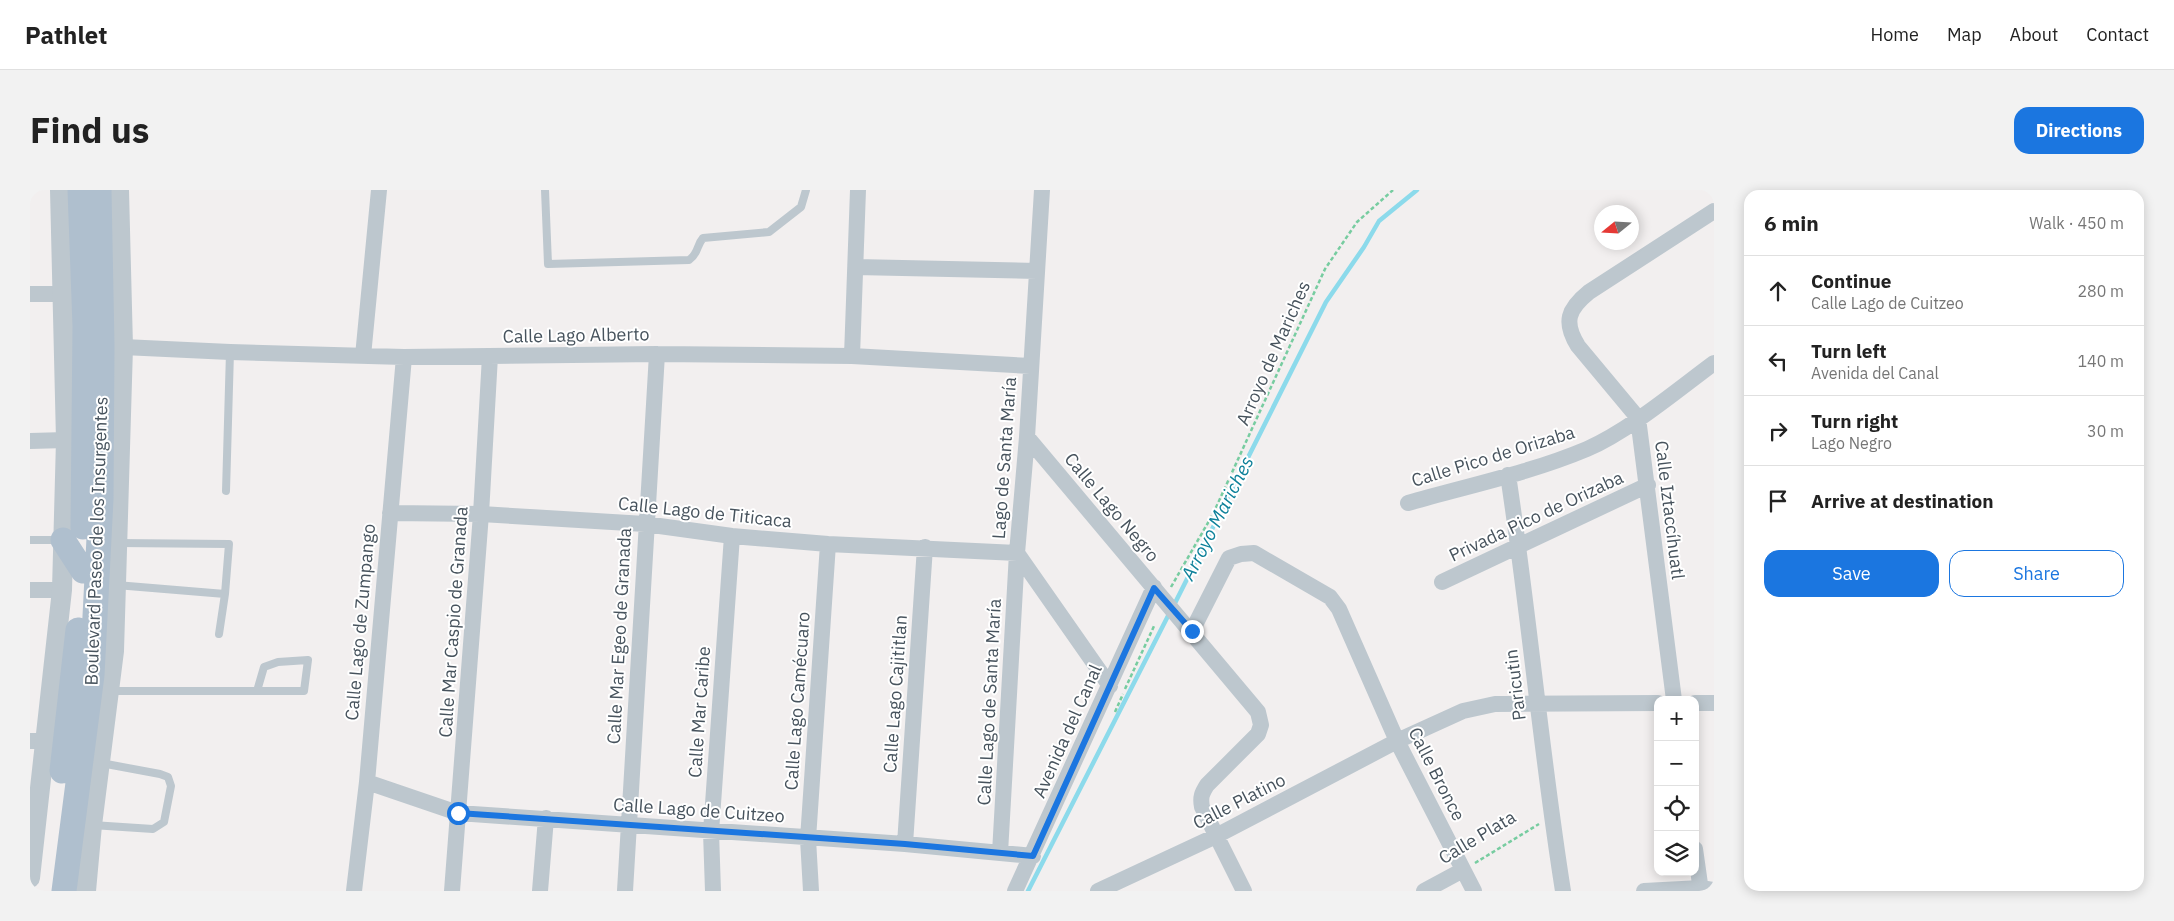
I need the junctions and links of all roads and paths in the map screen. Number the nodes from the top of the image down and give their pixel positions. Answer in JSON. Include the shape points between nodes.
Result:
{"nodes":[{"id":1,"x":60,"y":190,"type":"edge"},
{"id":2,"x":119,"y":190,"type":"edge"},
{"id":3,"x":380,"y":190,"type":"edge"},
{"id":4,"x":545,"y":190,"type":"edge"},
{"id":5,"x":806,"y":190,"type":"edge"},
{"id":6,"x":858,"y":190,"type":"edge"},
{"id":7,"x":1042,"y":190,"type":"edge"},
{"id":8,"x":1393,"y":190,"type":"edge"},
{"id":9,"x":87,"y":195,"type":"edge"},
{"id":10,"x":1714,"y":211,"type":"edge"},
{"id":11,"x":61,"y":222,"type":"junction"},
{"id":12,"x":856,"y":267,"type":"junction"},
{"id":13,"x":1037,"y":271,"type":"junction"},
{"id":14,"x":30,"y":294,"type":"edge"},
{"id":15,"x":63,"y":294,"type":"junction"},
{"id":16,"x":123,"y":347,"type":"junction"},
{"id":17,"x":230,"y":352,"type":"junction"},
{"id":18,"x":657,"y":354,"type":"junction"},
{"id":19,"x":363,"y":356,"type":"junction"},
{"id":20,"x":490,"y":356,"type":"junction"},
{"id":21,"x":852,"y":356,"type":"junction"},
{"id":22,"x":404,"y":357,"type":"junction"},
{"id":23,"x":1714,"y":363,"type":"edge"},
{"id":24,"x":1030,"y":366,"type":"junction"},
{"id":25,"x":1638,"y":418,"type":"junction"},
{"id":26,"x":1027,"y":438,"type":"junction"},
{"id":27,"x":66,"y":440,"type":"junction"},
{"id":28,"x":30,"y":442,"type":"edge"},
{"id":29,"x":1508,"y":475,"type":"junction"},
{"id":30,"x":1648,"y":485,"type":"junction"},
{"id":31,"x":226,"y":491,"type":"dead end"},
{"id":32,"x":1408,"y":503,"type":"dead end"},
{"id":33,"x":390,"y":513,"type":"junction"},
{"id":34,"x":481,"y":514,"type":"junction"},
{"id":35,"x":645,"y":524,"type":"junction"},
{"id":36,"x":732,"y":536,"type":"junction"},
{"id":37,"x":107,"y":538,"type":"junction"},
{"id":38,"x":30,"y":540,"type":"edge"},
{"id":39,"x":63,"y":540,"type":"junction"},
{"id":40,"x":828,"y":544,"type":"junction"},
{"id":41,"x":1519,"y":546,"type":"junction"},
{"id":42,"x":925,"y":547,"type":"junction"},
{"id":43,"x":1017,"y":553,"type":"junction"},
{"id":44,"x":83,"y":571,"type":"junction"},
{"id":45,"x":115,"y":579,"type":"junction"},
{"id":46,"x":1442,"y":582,"type":"dead end"},
{"id":47,"x":30,"y":590,"type":"edge"},
{"id":48,"x":62,"y":590,"type":"junction"},
{"id":49,"x":226,"y":594,"type":"junction"},
{"id":50,"x":1162,"y":596,"type":"junction"},
{"id":51,"x":1186,"y":625,"type":"junction"},
{"id":52,"x":219,"y":634,"type":"dead end"},
{"id":53,"x":1110,"y":686,"type":"junction"},
{"id":54,"x":108,"y":691,"type":"junction"},
{"id":55,"x":257,"y":691,"type":"junction"},
{"id":56,"x":1674,"y":696,"type":"edge"},
{"id":57,"x":1654,"y":703,"type":"edge"},
{"id":58,"x":1699,"y":703,"type":"edge"},
{"id":59,"x":1714,"y":703,"type":"edge"},
{"id":60,"x":1538,"y":704,"type":"junction"},
{"id":61,"x":1113,"y":715,"type":"dead end"},
{"id":62,"x":38,"y":741,"type":"edge"},
{"id":63,"x":1397,"y":742,"type":"junction"},
{"id":64,"x":100,"y":763,"type":"junction"},
{"id":65,"x":367,"y":782,"type":"junction"},
{"id":66,"x":458,"y":813,"type":"junction"},
{"id":67,"x":1551,"y":817,"type":"junction"},
{"id":68,"x":546,"y":818,"type":"junction"},
{"id":69,"x":92,"y":825,"type":"junction"},
{"id":70,"x":629,"y":825,"type":"junction"},
{"id":71,"x":711,"y":832,"type":"junction"},
{"id":72,"x":1216,"y":836,"type":"junction"},
{"id":73,"x":808,"y":839,"type":"junction"},
{"id":74,"x":905,"y":844,"type":"junction"},
{"id":75,"x":1000,"y":853,"type":"junction"},
{"id":76,"x":1033,"y":856,"type":"junction"},
{"id":77,"x":1699,"y":865,"type":"edge"},
{"id":78,"x":1463,"y":870,"type":"junction"},
{"id":79,"x":30,"y":878,"type":"edge"},
{"id":80,"x":1705,"y":890,"type":"edge"},
{"id":81,"x":49,"y":891,"type":"edge"},
{"id":82,"x":64,"y":891,"type":"edge"},
{"id":83,"x":86,"y":891,"type":"edge"},
{"id":84,"x":354,"y":891,"type":"edge"},
{"id":85,"x":452,"y":891,"type":"edge"},
{"id":86,"x":540,"y":891,"type":"edge"},
{"id":87,"x":625,"y":891,"type":"edge"},
{"id":88,"x":713,"y":891,"type":"edge"},
{"id":89,"x":811,"y":891,"type":"edge"},
{"id":90,"x":1015,"y":891,"type":"edge"},
{"id":91,"x":1098,"y":891,"type":"edge"},
{"id":92,"x":1244,"y":891,"type":"edge"},
{"id":93,"x":1424,"y":891,"type":"edge"},
{"id":94,"x":1474,"y":891,"type":"edge"},
{"id":95,"x":1563,"y":891,"type":"edge"},
{"id":96,"x":1644,"y":891,"type":"edge"}],
"edges":[{"from":1,"to":11,"type":"street","name":"Boulevard Paseo de los Insurgentes"},
{"from":2,"to":16,"type":"street","name":"Boulevard Paseo de los Insurgentes"},
{"from":3,"to":19,"type":"street"},
{"from":4,"to":5,"type":"lane","via":[[548,264],[689,260],[696,255],[703,238],[769,232],[802,207]]},
{"from":6,"to":12,"type":"street"},
{"from":7,"to":13,"type":"street","name":"Lago de Santa María"},
{"from":8,"to":50,"type":"path","name":"Arroyo de Mariches","via":[[1357,222],[1325,269],[1213,514]]},
{"from":9,"to":11,"type":"main road"},
{"from":9,"to":37,"type":"main road","name":"Boulevard Paseo de los Insurgentes","via":[[102,355]]},
{"from":9,"to":44,"type":"main road","name":"Boulevard Paseo de los Insurgentes"},
{"from":10,"to":25,"type":"street","via":[[1575,304],[1569,324],[1571,334]]},
{"from":11,"to":15,"type":"street","name":"Boulevard Paseo de los Insurgentes"},
{"from":12,"to":13,"type":"street"},
{"from":12,"to":21,"type":"street"},
{"from":13,"to":24,"type":"street","name":"Lago de Santa María"},
{"from":14,"to":15,"type":"street"},
{"from":15,"to":27,"type":"street","name":"Boulevard Paseo de los Insurgentes"},
{"from":16,"to":17,"type":"street","name":"Calle Lago Alberto"},
{"from":16,"to":37,"type":"street","name":"Boulevard Paseo de los Insurgentes"},
{"from":17,"to":19,"type":"street","name":"Calle Lago Alberto"},
{"from":17,"to":31,"type":"lane"},
{"from":18,"to":20,"type":"street","name":"Calle Lago Alberto"},
{"from":18,"to":21,"type":"street","name":"Calle Lago Alberto"},
{"from":18,"to":35,"type":"street","name":"Calle Mar Egeo de Granada"},
{"from":19,"to":22,"type":"street","name":"Calle Lago Alberto"},
{"from":20,"to":22,"type":"street","name":"Calle Lago Alberto"},
{"from":20,"to":34,"type":"street","name":"Calle Mar Caspio de Granada"},
{"from":21,"to":24,"type":"street","name":"Calle Lago Alberto"},
{"from":22,"to":33,"type":"street","name":"Calle Lago de Zumpango"},
{"from":23,"to":25,"type":"street","name":"Calle Pico de Orizaba"},
{"from":24,"to":26,"type":"street","name":"Lago de Santa María"},
{"from":25,"to":29,"type":"street","name":"Calle Pico de Orizaba","via":[[1588,448]]},
{"from":25,"to":30,"type":"street","name":"Calle Iztaccíhuatl"},
{"from":26,"to":43,"type":"street","name":"Lago de Santa María"},
{"from":26,"to":50,"type":"street","name":"Calle Lago Negro"},
{"from":27,"to":28,"type":"street"},
{"from":27,"to":39,"type":"street","name":"Boulevard Paseo de los Insurgentes"},
{"from":29,"to":32,"type":"street","name":"Calle Pico de Orizaba"},
{"from":29,"to":41,"type":"street","name":"Paricutin"},
{"from":30,"to":41,"type":"street","name":"Privada Pico de Orizaba"},
{"from":30,"to":56,"type":"street","name":"Calle Iztaccíhuatl"},
{"from":33,"to":34,"type":"street","name":"Calle Lago de Titicaca"},
{"from":33,"to":65,"type":"street","name":"Calle Lago de Zumpango"},
{"from":34,"to":35,"type":"street","name":"Calle Lago de Titicaca"},
{"from":34,"to":66,"type":"street","name":"Calle Mar Caspio de Granada"},
{"from":35,"to":36,"type":"street","name":"Calle Lago de Titicaca"},
{"from":35,"to":70,"type":"street","name":"Calle Mar Egeo de Granada"},
{"from":36,"to":40,"type":"street","name":"Calle Lago de Titicaca"},
{"from":36,"to":71,"type":"street","name":"Calle Mar Caribe"},
{"from":37,"to":45,"type":"main road"},
{"from":37,"to":49,"type":"lane","via":[[230,544]]},
{"from":37,"to":82,"type":"main road","name":"Boulevard Paseo de los Insurgentes"},
{"from":38,"to":39,"type":"lane"},
{"from":39,"to":44,"type":"main road"},
{"from":39,"to":48,"type":"street","name":"Boulevard Paseo de los Insurgentes"},
{"from":40,"to":42,"type":"street","name":"Calle Lago de Titicaca"},
{"from":40,"to":73,"type":"street","name":"Calle Lago Camécuaro"},
{"from":41,"to":46,"type":"street","name":"Privada Pico de Orizaba"},
{"from":41,"to":60,"type":"street","name":"Paricutin"},
{"from":42,"to":43,"type":"street","name":"Calle Lago de Titicaca"},
{"from":42,"to":74,"type":"street","name":"Calle Lago Cajititlan"},
{"from":43,"to":53,"type":"street"},
{"from":43,"to":75,"type":"street","name":"Calle Lago de Santa María"},
{"from":44,"to":81,"type":"main road","name":"Boulevard Paseo de los Insurgentes"},
{"from":45,"to":49,"type":"lane"},
{"from":45,"to":54,"type":"street","name":"Boulevard Paseo de los Insurgentes","via":[[114,651]]},
{"from":47,"to":48,"type":"street"},
{"from":48,"to":62,"type":"street","name":"Boulevard Paseo de los Insurgentes"},
{"from":49,"to":52,"type":"lane"},
{"from":50,"to":51,"type":"street","name":"Calle Lago Negro"},
{"from":50,"to":53,"type":"street","name":"Avenida del Canal"},
{"from":50,"to":61,"type":"path","name":"Arroyo de Mariches","via":[[1154,627]]},
{"from":51,"to":63,"type":"street","name":"Calle Bronce","via":[[1229,558],[1254,553],[1330,597],[1340,609]]},
{"from":51,"to":72,"type":"street","name":"Calle Lago Negro","via":[[1254,705],[1261,718],[1258,734],[1202,793],[1202,807]]},
{"from":53,"to":76,"type":"street","name":"Avenida del Canal"},
{"from":54,"to":55,"type":"lane"},
{"from":54,"to":64,"type":"street","name":"Boulevard Paseo de los Insurgentes"},
{"from":55,"to":55,"type":"lane","via":[[264,667],[278,662],[308,660],[304,691]]},
{"from":57,"to":60,"type":"street","name":"Calle Platino"},
{"from":58,"to":59,"type":"street"},
{"from":60,"to":63,"type":"street","name":"Calle Platino","via":[[1479,706]]},
{"from":60,"to":67,"type":"street","name":"Paricutin"},
{"from":62,"to":79,"type":"street","name":"Boulevard Paseo de los Insurgentes"},
{"from":63,"to":72,"type":"street","name":"Calle Platino"},
{"from":63,"to":78,"type":"street","name":"Calle Bronce"},
{"from":64,"to":69,"type":"street","name":"Boulevard Paseo de los Insurgentes"},
{"from":64,"to":69,"type":"lane","via":[[160,774],[168,777],[171,786],[164,822],[160,826],[153,829]]},
{"from":65,"to":66,"type":"street","name":"Calle Lago de Cuitzeo"},
{"from":65,"to":84,"type":"street","name":"Calle Lago de Zumpango"},
{"from":66,"to":68,"type":"street","name":"Calle Lago de Cuitzeo"},
{"from":66,"to":85,"type":"street","name":"Calle Mar Caspio de Granada"},
{"from":67,"to":78,"type":"path","name":"Calle Plata"},
{"from":67,"to":95,"type":"street","name":"Paricutin"},
{"from":68,"to":70,"type":"street","name":"Calle Lago de Cuitzeo"},
{"from":68,"to":86,"type":"street"},
{"from":69,"to":83,"type":"street","name":"Boulevard Paseo de los Insurgentes"},
{"from":70,"to":71,"type":"street","name":"Calle Lago de Cuitzeo"},
{"from":70,"to":87,"type":"street","name":"Calle Mar Egeo de Granada"},
{"from":71,"to":73,"type":"street","name":"Calle Lago de Cuitzeo"},
{"from":71,"to":88,"type":"street","name":"Calle Mar Caribe"},
{"from":72,"to":91,"type":"street","name":"Calle Platino"},
{"from":72,"to":92,"type":"street","name":"Calle Lago Negro"},
{"from":73,"to":74,"type":"street","name":"Calle Lago de Cuitzeo"},
{"from":73,"to":89,"type":"street","name":"Calle Lago Camécuaro"},
{"from":74,"to":75,"type":"street","name":"Calle Lago de Cuitzeo"},
{"from":75,"to":76,"type":"street","name":"Calle Lago de Cuitzeo"},
{"from":76,"to":90,"type":"street","name":"Avenida del Canal"},
{"from":77,"to":80,"type":"street"},
{"from":78,"to":93,"type":"street","name":"Calle Plata"},
{"from":78,"to":94,"type":"street","name":"Calle Bronce"},
{"from":80,"to":96,"type":"street"}]}
